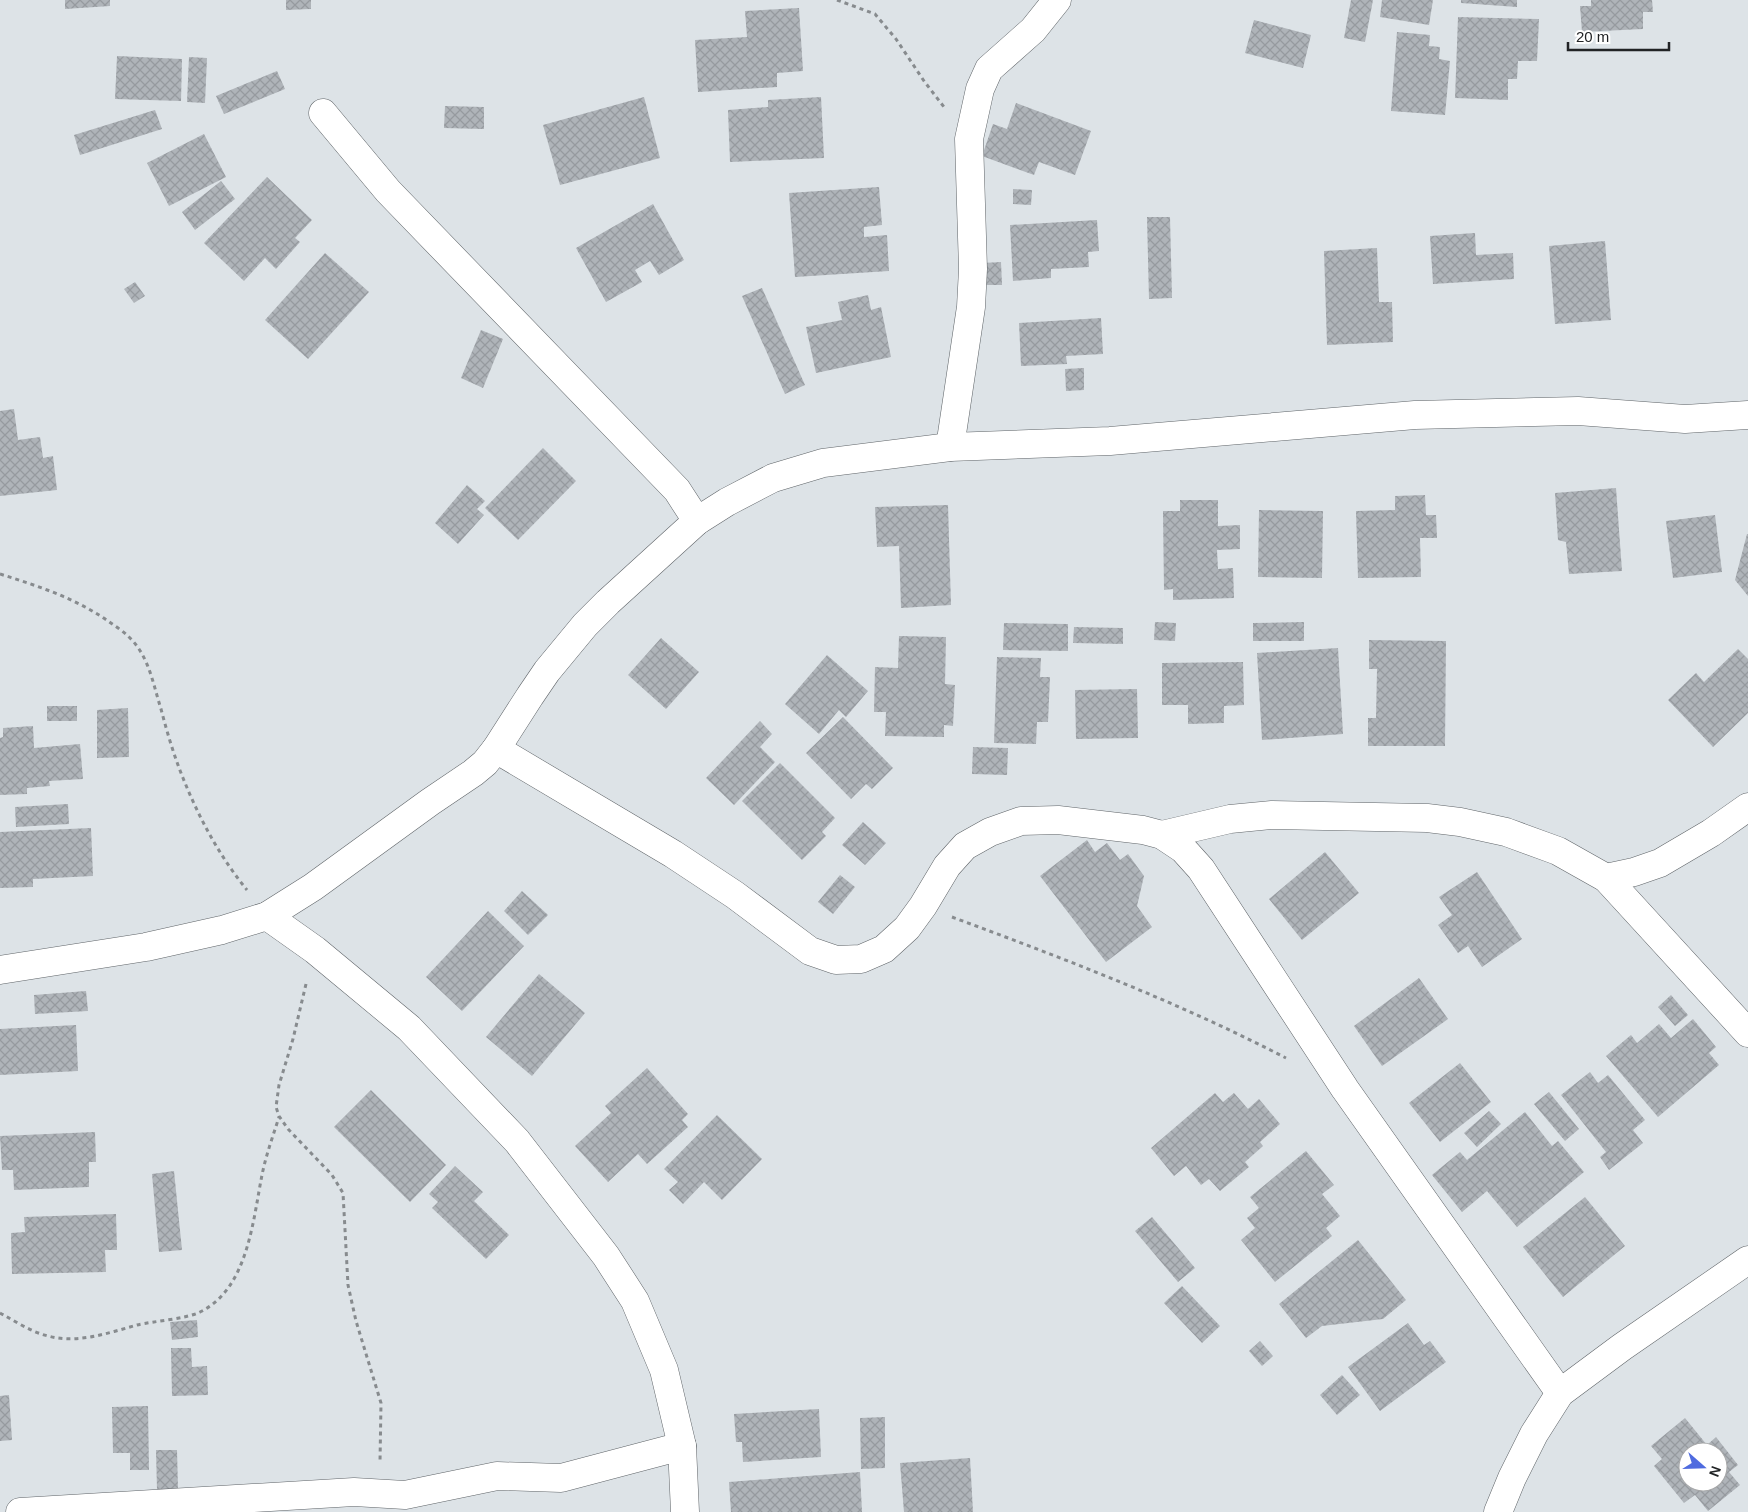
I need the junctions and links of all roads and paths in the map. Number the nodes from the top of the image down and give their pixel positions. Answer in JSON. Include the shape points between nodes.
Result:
{"nodes":[{"id":1,"x":837,"y":0,"type":"edge"},
{"id":2,"x":1057,"y":0,"type":"edge"},
{"id":3,"x":323,"y":113,"type":"dead end"},
{"id":4,"x":968,"y":139,"type":"junction"},
{"id":5,"x":1748,"y":415,"type":"edge"},
{"id":6,"x":950,"y":447,"type":"junction"},
{"id":7,"x":698,"y":521,"type":"junction"},
{"id":8,"x":0,"y":574,"type":"edge"},
{"id":9,"x":496,"y":749,"type":"junction"},
{"id":10,"x":1748,"y":807,"type":"edge"},
{"id":11,"x":1162,"y":835,"type":"junction"},
{"id":12,"x":1606,"y":878,"type":"junction"},
{"id":13,"x":923,"y":906,"type":"junction"},
{"id":14,"x":267,"y":916,"type":"junction"},
{"id":15,"x":315,"y":950,"type":"junction"},
{"id":16,"x":0,"y":970,"type":"edge"},
{"id":17,"x":1748,"y":1033,"type":"edge"},
{"id":18,"x":1294,"y":1062,"type":"dead end"},
{"id":19,"x":279,"y":1116,"type":"junction"},
{"id":20,"x":1748,"y":1260,"type":"edge"},
{"id":21,"x":0,"y":1313,"type":"edge"},
{"id":22,"x":1560,"y":1393,"type":"junction"},
{"id":23,"x":682,"y":1446,"type":"junction"},
{"id":24,"x":378,"y":1493,"type":"junction"},
{"id":25,"x":20,"y":1512,"type":"edge"},
{"id":26,"x":686,"y":1512,"type":"edge"},
{"id":27,"x":1498,"y":1512,"type":"edge"}],
"edges":[{"from":1,"to":4,"type":"path","via":[[875,14]]},
{"from":2,"to":4,"type":"street","via":[[1033,30],[989,69],[980,89]]},
{"from":3,"to":7,"type":"street","via":[[388,190],[677,490]]},
{"from":4,"to":6,"type":"street","via":[[973,269],[971,307]]},
{"from":5,"to":6,"type":"street","via":[[1685,419],[1578,411],[1415,415],[1110,442]]},
{"from":6,"to":7,"type":"street","via":[[823,463],[773,478]]},
{"from":7,"to":9,"type":"street","via":[[585,625],[547,672]]},
{"from":8,"to":14,"type":"path","via":[[46,588],[94,611],[140,649],[148,665],[183,778],[207,830],[235,875]]},
{"from":9,"to":13,"type":"street","via":[[673,854],[810,951],[836,960],[861,959],[884,950],[907,928]]},
{"from":9,"to":14,"type":"street","via":[[473,773]]},
{"from":10,"to":12,"type":"street","via":[[1660,863]]},
{"from":11,"to":12,"type":"street","via":[[1230,819],[1272,815],[1427,818],[1506,832],[1558,851]]},
{"from":11,"to":13,"type":"street","via":[[1058,820],[1021,821],[964,846],[947,866]]},
{"from":11,"to":22,"type":"street","via":[[1183,849],[1201,869],[1345,1089]]},
{"from":12,"to":17,"type":"street"},
{"from":13,"to":18,"type":"path","via":[[1037,948],[1193,1012]]},
{"from":14,"to":15,"type":"street"},
{"from":14,"to":16,"type":"street","via":[[146,947]]},
{"from":15,"to":19,"type":"path","via":[[278,1085],[276,1107]]},
{"from":15,"to":23,"type":"street","via":[[409,1028],[517,1141],[606,1256],[635,1301],[664,1370]]},
{"from":19,"to":21,"type":"path","via":[[268,1150],[245,1254],[230,1286],[210,1305],[200,1312],[70,1340],[46,1336]]},
{"from":19,"to":24,"type":"path","via":[[332,1175],[343,1192],[348,1285],[382,1410]]},
{"from":20,"to":22,"type":"street"},
{"from":22,"to":27,"type":"street","via":[[1534,1434]]},
{"from":23,"to":24,"type":"street","via":[[561,1478],[497,1476],[405,1495]]},
{"from":23,"to":26,"type":"street"},
{"from":24,"to":25,"type":"street"}]}
